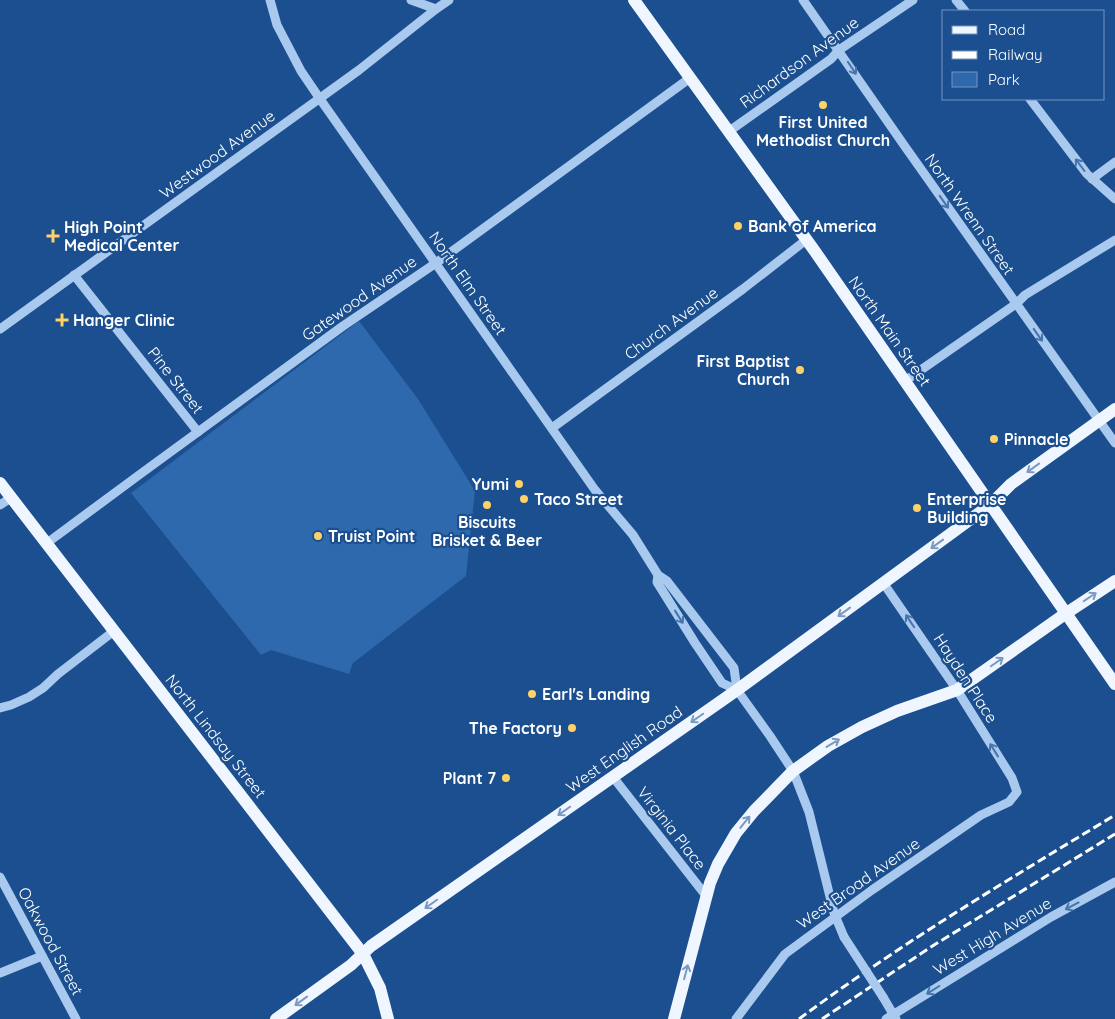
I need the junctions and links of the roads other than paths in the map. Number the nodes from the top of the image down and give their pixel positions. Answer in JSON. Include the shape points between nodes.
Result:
{"nodes":[{"id":1,"x":270,"y":0,"type":"edge"},
{"id":2,"x":411,"y":0,"type":"edge"},
{"id":3,"x":450,"y":0,"type":"edge"},
{"id":4,"x":634,"y":0,"type":"edge"},
{"id":5,"x":803,"y":0,"type":"edge"},
{"id":6,"x":913,"y":0,"type":"edge"},
{"id":7,"x":956,"y":0,"type":"edge"},
{"id":8,"x":436,"y":9,"type":"junction"},
{"id":9,"x":964,"y":10,"type":"edge"},
{"id":10,"x":839,"y":50,"type":"junction"},
{"id":11,"x":690,"y":78,"type":"junction"},
{"id":12,"x":320,"y":98,"type":"junction"},
{"id":13,"x":1031,"y":100,"type":"edge"},
{"id":14,"x":728,"y":132,"type":"junction"},
{"id":15,"x":1115,"y":162,"type":"edge"},
{"id":16,"x":1092,"y":179,"type":"junction"},
{"id":17,"x":1115,"y":199,"type":"edge"},
{"id":18,"x":806,"y":240,"type":"junction"},
{"id":19,"x":1115,"y":240,"type":"edge"},
{"id":20,"x":436,"y":263,"type":"junction"},
{"id":21,"x":74,"y":275,"type":"junction"},
{"id":22,"x":1016,"y":304,"type":"junction"},
{"id":23,"x":0,"y":329,"type":"edge"},
{"id":24,"x":905,"y":382,"type":"junction"},
{"id":25,"x":1115,"y":409,"type":"edge"},
{"id":26,"x":1099,"y":421,"type":"junction"},
{"id":27,"x":552,"y":428,"type":"junction"},
{"id":28,"x":198,"y":432,"type":"junction"},
{"id":29,"x":1115,"y":443,"type":"edge"},
{"id":30,"x":0,"y":483,"type":"edge"},
{"id":31,"x":12,"y":497,"type":"junction"},
{"id":32,"x":990,"y":505,"type":"junction"},
{"id":33,"x":0,"y":506,"type":"edge"},
{"id":34,"x":47,"y":543,"type":"junction"},
{"id":35,"x":658,"y":575,"type":"junction"},
{"id":36,"x":1115,"y":581,"type":"edge"},
{"id":37,"x":884,"y":584,"type":"junction"},
{"id":38,"x":1065,"y":614,"type":"junction"},
{"id":39,"x":114,"y":631,"type":"junction"},
{"id":40,"x":1115,"y":684,"type":"edge"},
{"id":41,"x":737,"y":690,"type":"junction"},
{"id":42,"x":957,"y":690,"type":"junction"},
{"id":43,"x":0,"y":708,"type":"edge"},
{"id":44,"x":793,"y":771,"type":"junction"},
{"id":45,"x":613,"y":777,"type":"junction"},
{"id":46,"x":1017,"y":792,"type":"joint"},
{"id":47,"x":0,"y":877,"type":"edge"},
{"id":48,"x":1115,"y":882,"type":"edge"},
{"id":49,"x":707,"y":897,"type":"junction"},
{"id":50,"x":836,"y":917,"type":"junction"},
{"id":51,"x":363,"y":954,"type":"junction"},
{"id":52,"x":42,"y":956,"type":"junction"},
{"id":53,"x":0,"y":973,"type":"edge"},
{"id":54,"x":892,"y":1017,"type":"edge"},
{"id":55,"x":76,"y":1019,"type":"edge"},
{"id":56,"x":276,"y":1019,"type":"edge"},
{"id":57,"x":388,"y":1019,"type":"edge"},
{"id":58,"x":674,"y":1019,"type":"edge"},
{"id":59,"x":736,"y":1019,"type":"edge"}],
"edges":[{"from":1,"to":12,"type":"street","name":"North Elm Street","via":[[277,25],[301,71]]},
{"from":2,"to":8,"type":"street"},
{"from":3,"to":8,"type":"street","name":"Westwood Avenue"},
{"from":4,"to":11,"type":"main road","name":"North Main Street"},
{"from":5,"to":10,"type":"street","name":"North Wrenn Street"},
{"from":6,"to":10,"type":"street","name":"Richardson Avenue"},
{"from":7,"to":9,"type":"street"},
{"from":8,"to":12,"type":"street","name":"Westwood Avenue"},
{"from":10,"to":14,"type":"street","name":"Richardson Avenue"},
{"from":10,"to":22,"type":"street","name":"North Wrenn Street","one_way":true},
{"from":11,"to":14,"type":"main road","name":"North Main Street"},
{"from":11,"to":20,"type":"street","name":"Gatewood Avenue"},
{"from":12,"to":20,"type":"street","name":"North Elm Street"},
{"from":12,"to":21,"type":"street","name":"Westwood Avenue"},
{"from":16,"to":13,"type":"street","one_way":true},
{"from":14,"to":18,"type":"main road","name":"North Main Street"},
{"from":15,"to":16,"type":"street"},
{"from":16,"to":17,"type":"street"},
{"from":18,"to":24,"type":"main road","name":"North Main Street"},
{"from":18,"to":27,"type":"street","name":"Church Avenue"},
{"from":19,"to":22,"type":"street","via":[[1025,295]]},
{"from":20,"to":27,"type":"street","name":"North Elm Street"},
{"from":20,"to":28,"type":"street","name":"Gatewood Avenue"},
{"from":21,"to":23,"type":"street","name":"Westwood Avenue"},
{"from":21,"to":28,"type":"street","name":"Pine Street"},
{"from":22,"to":24,"type":"street"},
{"from":22,"to":26,"type":"street","name":"North Wrenn Street","one_way":true},
{"from":24,"to":32,"type":"main road","name":"North Main Street"},
{"from":25,"to":26,"type":"main road","name":"West English Road"},
{"from":26,"to":29,"type":"street","name":"North Wrenn Street"},
{"from":26,"to":32,"type":"main road","name":"West English Road","one_way":true,"via":[[1012,484]]},
{"from":27,"to":35,"type":"street","name":"North Elm Street","via":[[595,490],[632,534]]},
{"from":28,"to":34,"type":"street","name":"Gatewood Avenue"},
{"from":30,"to":31,"type":"main road","name":"North Lindsay Street"},
{"from":31,"to":33,"type":"street"},
{"from":31,"to":34,"type":"main road","name":"North Lindsay Street"},
{"from":32,"to":37,"type":"main road","name":"West English Road","one_way":true},
{"from":32,"to":38,"type":"main road","name":"North Main Street"},
{"from":34,"to":39,"type":"main road","name":"North Lindsay Street"},
{"from":35,"to":41,"type":"street","name":"North Elm Street","via":[[667,581],[734,668]]},
{"from":35,"to":41,"type":"street","name":"North Elm Street","one_way":true,"via":[[657,582],[695,644],[722,683]]},
{"from":38,"to":36,"type":"main road","one_way":true},
{"from":37,"to":41,"type":"main road","name":"West English Road","one_way":true},
{"from":42,"to":37,"type":"street","name":"Hayden Place","one_way":true},
{"from":38,"to":40,"type":"main road","name":"North Main Street"},
{"from":42,"to":38,"type":"main road","one_way":true},
{"from":39,"to":43,"type":"street","via":[[43,688]]},
{"from":39,"to":51,"type":"main road","name":"North Lindsay Street"},
{"from":41,"to":44,"type":"street","name":"North Elm Street"},
{"from":41,"to":45,"type":"main road","name":"West English Road","one_way":true},
{"from":44,"to":42,"type":"main road","one_way":true,"via":[[862,727]]},
{"from":46,"to":42,"type":"street","name":"Hayden Place","one_way":true,"via":[[1012,778]]},
{"from":49,"to":44,"type":"main road","one_way":true,"via":[[718,864],[736,834]]},
{"from":44,"to":50,"type":"street","name":"North Elm Street","via":[[809,812]]},
{"from":45,"to":49,"type":"street","name":"Virginia Place"},
{"from":45,"to":51,"type":"main road","name":"West English Road","one_way":true},
{"from":46,"to":50,"type":"street","name":"West Broad Avenue","via":[[1008,802],[981,816]]},
{"from":47,"to":52,"type":"street","name":"Oakwood Street"},
{"from":48,"to":54,"type":"street","name":"West High Avenue","one_way":true},
{"from":58,"to":49,"type":"main road","one_way":true},
{"from":50,"to":54,"type":"street","name":"North Elm Street","bridge":true,"via":[[844,937],[884,997]]},
{"from":50,"to":59,"type":"street","name":"West Broad Avenue","via":[[785,954]]},
{"from":51,"to":56,"type":"main road","name":"West English Road","one_way":true},
{"from":51,"to":57,"type":"main road","name":"North Lindsay Street","via":[[380,988]]},
{"from":52,"to":53,"type":"street"},
{"from":52,"to":55,"type":"street","name":"Oakwood Street"}]}
